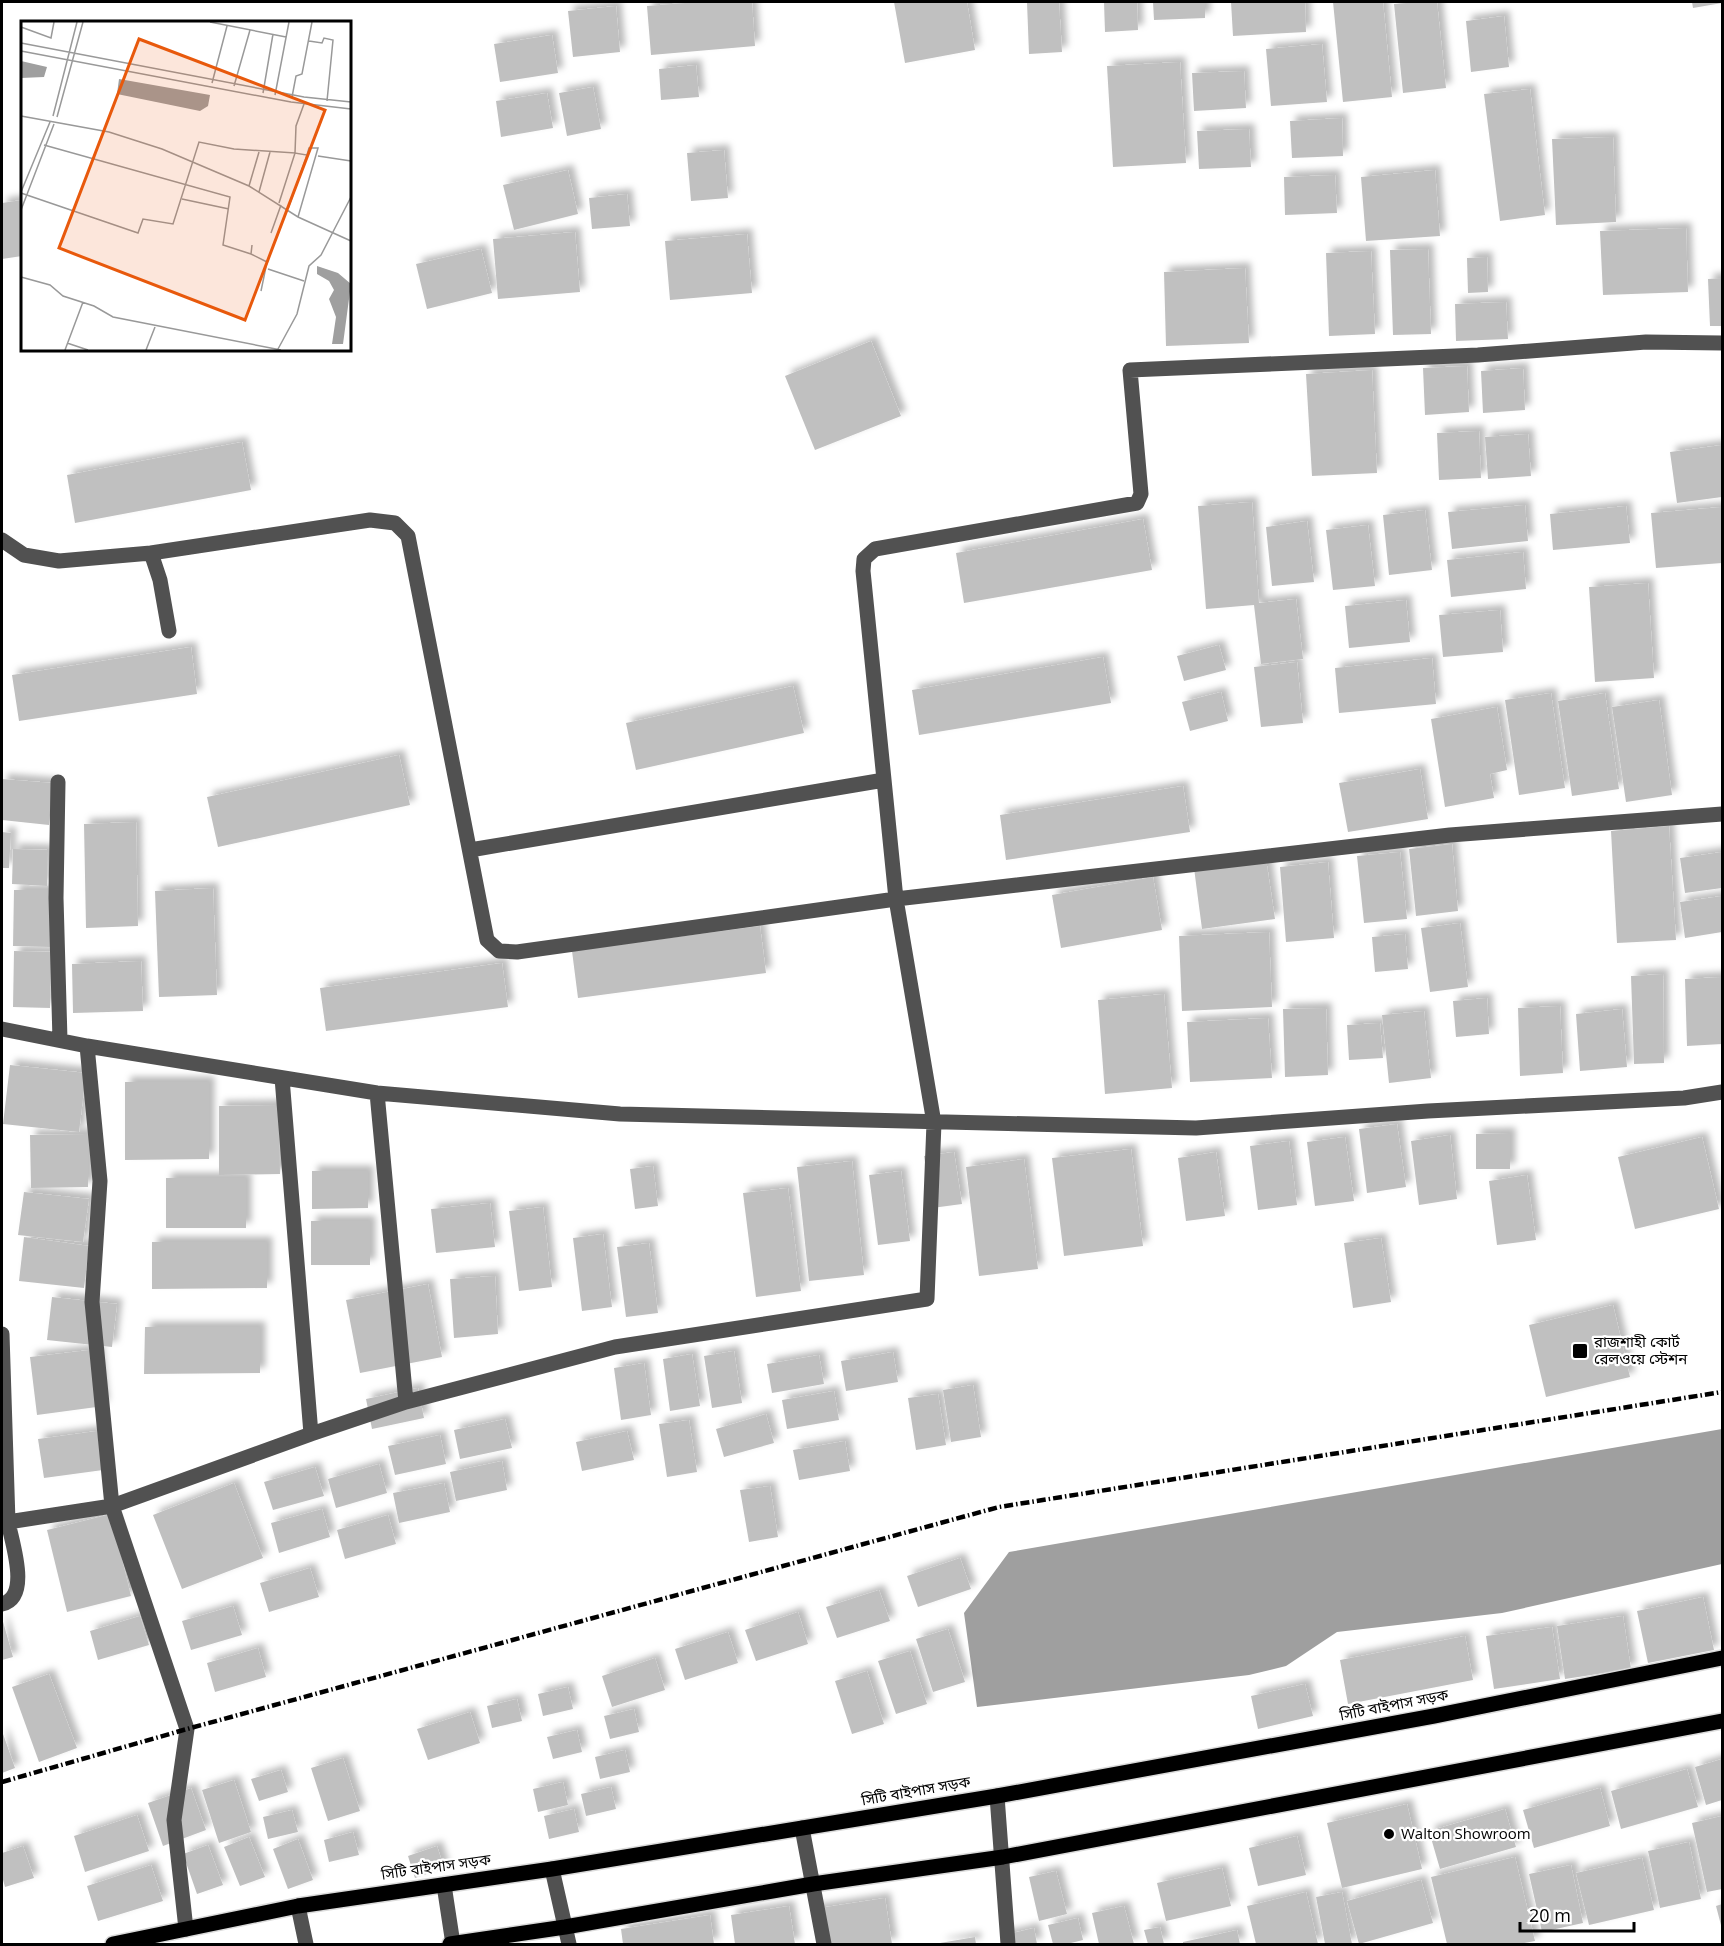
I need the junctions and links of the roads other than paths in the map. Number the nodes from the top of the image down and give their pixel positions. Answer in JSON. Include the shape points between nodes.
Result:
{"nodes":[{"id":1,"x":1722,"y":343,"type":"edge"},
{"id":2,"x":2,"y":540,"type":"edge"},
{"id":3,"x":151,"y":553,"type":"junction"},
{"id":4,"x":170,"y":631,"type":"dead end"},
{"id":5,"x":884,"y":780,"type":"junction"},
{"id":6,"x":58,"y":783,"type":"dead end"},
{"id":7,"x":1722,"y":814,"type":"edge"},
{"id":8,"x":470,"y":849,"type":"junction"},
{"id":9,"x":896,"y":899,"type":"junction"},
{"id":10,"x":2,"y":1029,"type":"edge"},
{"id":11,"x":60,"y":1040,"type":"junction"},
{"id":12,"x":87,"y":1046,"type":"junction"},
{"id":13,"x":282,"y":1078,"type":"junction"},
{"id":14,"x":1722,"y":1092,"type":"edge"},
{"id":15,"x":377,"y":1093,"type":"junction"},
{"id":16,"x":934,"y":1123,"type":"junction"},
{"id":17,"x":2,"y":1334,"type":"edge"},
{"id":18,"x":406,"y":1402,"type":"junction"},
{"id":19,"x":311,"y":1434,"type":"junction"},
{"id":20,"x":112,"y":1506,"type":"junction"},
{"id":21,"x":8,"y":1522,"type":"junction"},
{"id":22,"x":2,"y":1604,"type":"edge"},
{"id":23,"x":1722,"y":1658,"type":"edge"},
{"id":24,"x":1722,"y":1721,"type":"edge"},
{"id":25,"x":997,"y":1796,"type":"junction"},
{"id":26,"x":802,"y":1828,"type":"junction"},
{"id":27,"x":1003,"y":1857,"type":"junction"},
{"id":28,"x":552,"y":1869,"type":"junction"},
{"id":29,"x":813,"y":1884,"type":"junction"},
{"id":30,"x":444,"y":1885,"type":"junction"},
{"id":31,"x":298,"y":1906,"type":"junction"},
{"id":32,"x":565,"y":1928,"type":"junction"},
{"id":33,"x":186,"y":1929,"type":"junction"},
{"id":34,"x":113,"y":1944,"type":"edge"},
{"id":35,"x":306,"y":1944,"type":"edge"},
{"id":36,"x":452,"y":1944,"type":"edge"},
{"id":37,"x":569,"y":1944,"type":"edge"},
{"id":38,"x":824,"y":1944,"type":"edge"},
{"id":39,"x":1008,"y":1944,"type":"edge"}],
"edges":[{"from":1,"to":5,"type":"street","via":[[1646,342],[1478,355],[1130,370],[1141,494],[1137,503],[875,549],[864,559]]},
{"from":2,"to":3,"type":"street","via":[[24,555],[59,561]]},
{"from":3,"to":4,"type":"street"},
{"from":3,"to":8,"type":"street","via":[[370,520],[395,523],[408,536]]},
{"from":5,"to":8,"type":"street"},
{"from":5,"to":9,"type":"street"},
{"from":6,"to":11,"type":"street"},
{"from":7,"to":9,"type":"street","via":[[1450,835]]},
{"from":8,"to":9,"type":"street","via":[[487,940],[499,951],[517,952]]},
{"from":9,"to":16,"type":"street"},
{"from":10,"to":11,"type":"street"},
{"from":11,"to":12,"type":"street"},
{"from":12,"to":13,"type":"street"},
{"from":12,"to":20,"type":"street","via":[[100,1181],[92,1302]]},
{"from":13,"to":15,"type":"street"},
{"from":13,"to":19,"type":"street"},
{"from":14,"to":16,"type":"street","via":[[1684,1098],[1196,1128]]},
{"from":15,"to":16,"type":"street","via":[[620,1114]]},
{"from":15,"to":18,"type":"street"},
{"from":16,"to":18,"type":"street","via":[[927,1299],[615,1347]]},
{"from":17,"to":21,"type":"street"},
{"from":18,"to":19,"type":"street"},
{"from":19,"to":20,"type":"street"},
{"from":20,"to":21,"type":"street"},
{"from":20,"to":33,"type":"street","via":[[187,1729],[174,1820]]},
{"from":21,"to":22,"type":"street","via":[[19,1577],[15,1593],[8,1603]]},
{"from":23,"to":25,"type":"main road","name":"সিটি বাইপাস সড়ক","via":[[1434,1716]]},
{"from":24,"to":27,"type":"main road"},
{"from":25,"to":26,"type":"main road","name":"সিটি বাইপাস সড়ক"},
{"from":25,"to":27,"type":"street"},
{"from":26,"to":28,"type":"main road","name":"সিটি বাইপাস সড়ক"},
{"from":26,"to":29,"type":"street"},
{"from":27,"to":29,"type":"main road"},
{"from":27,"to":39,"type":"street"},
{"from":28,"to":30,"type":"main road","name":"সিটি বাইপাস সড়ক"},
{"from":28,"to":32,"type":"street"},
{"from":29,"to":32,"type":"main road"},
{"from":29,"to":38,"type":"street"},
{"from":30,"to":31,"type":"main road","name":"সিটি বাইপাস সড়ক"},
{"from":30,"to":36,"type":"street"},
{"from":31,"to":33,"type":"main road","name":"সিটি বাইপাস সড়ক"},
{"from":31,"to":35,"type":"street"},
{"from":32,"to":36,"type":"main road"},
{"from":32,"to":37,"type":"street"},
{"from":33,"to":34,"type":"main road","name":"সিটি বাইপাস সড়ক"}]}
